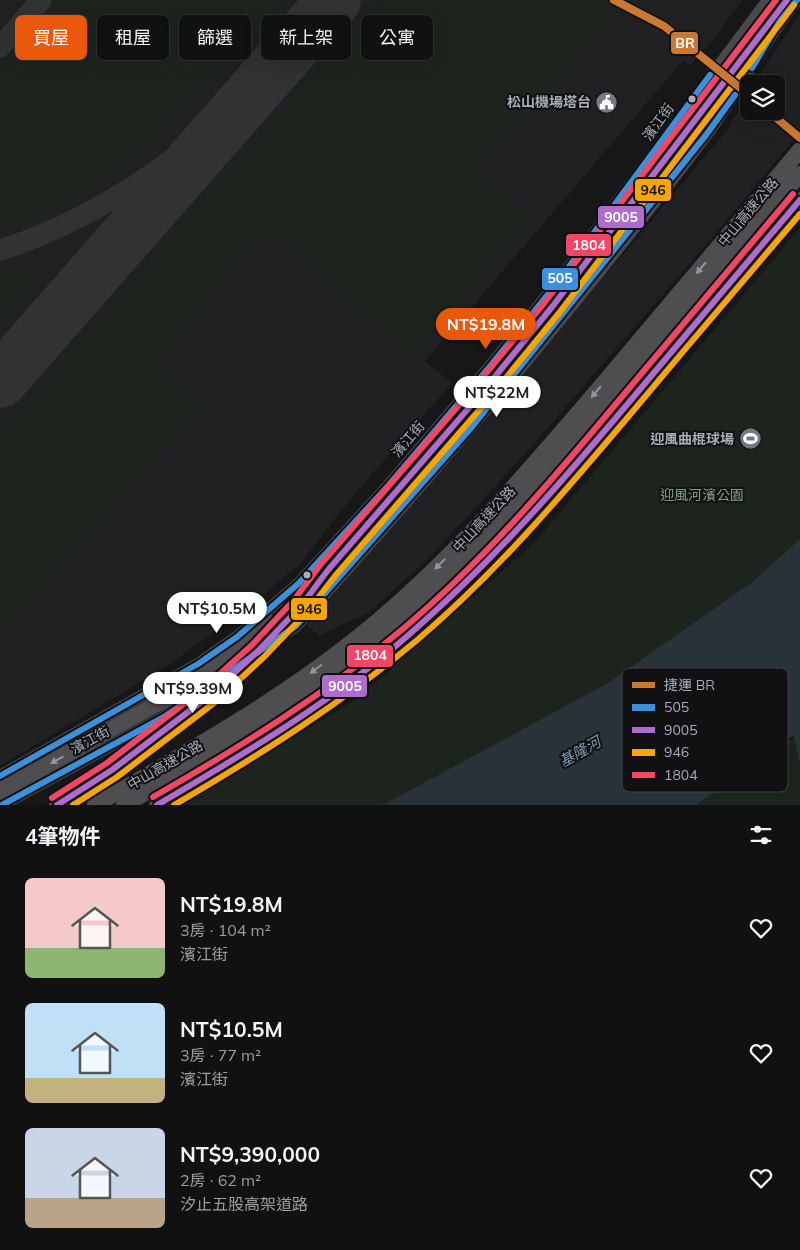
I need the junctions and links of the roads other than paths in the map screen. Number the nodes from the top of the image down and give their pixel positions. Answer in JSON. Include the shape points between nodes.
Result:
{"nodes":[{"id":1,"x":768,"y":0,"type":"edge"},
{"id":2,"x":787,"y":0,"type":"edge"},
{"id":3,"x":797,"y":0,"type":"edge"},
{"id":4,"x":710,"y":75,"type":"junction"},
{"id":5,"x":735,"y":94,"type":"junction"},
{"id":6,"x":800,"y":150,"type":"edge"},
{"id":7,"x":800,"y":174,"type":"edge"},
{"id":8,"x":800,"y":200,"type":"edge"},
{"id":9,"x":328,"y":570,"type":"junction"},
{"id":10,"x":198,"y":664,"type":"junction"},
{"id":11,"x":212,"y":684,"type":"junction"},
{"id":12,"x":0,"y":776,"type":"edge"},
{"id":13,"x":0,"y":791,"type":"edge"},
{"id":14,"x":2,"y":805,"type":"edge"},
{"id":15,"x":57,"y":805,"type":"edge"},
{"id":16,"x":95,"y":805,"type":"edge"},
{"id":17,"x":124,"y":805,"type":"edge"},
{"id":18,"x":157,"y":805,"type":"edge"}],
"edges":[{"from":1,"to":4,"type":"main road","name":"濱江街"},
{"from":2,"to":9,"type":"highway","bridge":true,"via":[[552,307]]},
{"from":3,"to":5,"type":"main road","name":"濱江街","via":[[780,21]]},
{"from":4,"to":5,"type":"main road"},
{"from":4,"to":10,"type":"main road","name":"濱江街","via":[[554,287],[388,486],[280,601]]},
{"from":5,"to":11,"type":"main road","name":"濱江街","via":[[477,421],[358,558],[296,626]]},
{"from":6,"to":16,"type":"highway","name":"中山高速公路","one_way":true,"via":[[541,457],[434,571],[310,673],[252,713]]},
{"from":7,"to":17,"type":"highway","name":"中山高速公路","via":[[529,493],[459,568],[352,661],[246,734]]},
{"from":8,"to":18,"type":"highway","via":[[581,459],[505,544],[442,606],[381,659],[322,703],[254,748]]},
{"from":9,"to":13,"type":"highway","one_way":true,"bridge":true,"via":[[242,648],[191,685]]},
{"from":9,"to":15,"type":"highway","bridge":true,"via":[[295,612],[209,696],[119,765]]},
{"from":10,"to":11,"type":"main road"},
{"from":10,"to":12,"type":"main road","name":"濱江街"},
{"from":11,"to":14,"type":"main road","name":"濱江街","via":[[164,717]]}]}
